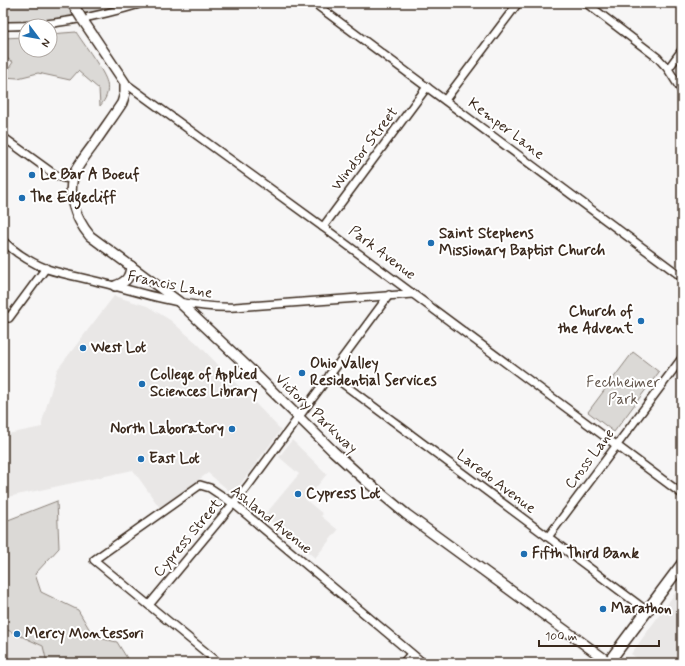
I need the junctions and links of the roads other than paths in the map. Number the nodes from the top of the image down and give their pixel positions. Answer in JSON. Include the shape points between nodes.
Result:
{"nodes":[{"id":1,"x":72,"y":3,"type":"edge"},
{"id":2,"x":143,"y":3,"type":"edge"},
{"id":3,"x":314,"y":3,"type":"edge"},
{"id":4,"x":518,"y":3,"type":"edge"},
{"id":5,"x":586,"y":3,"type":"edge"},
{"id":6,"x":3,"y":26,"type":"edge"},
{"id":7,"x":682,"y":50,"type":"edge"},
{"id":8,"x":668,"y":69,"type":"junction"},
{"id":9,"x":125,"y":83,"type":"junction"},
{"id":10,"x":427,"y":87,"type":"junction"},
{"id":11,"x":682,"y":91,"type":"edge"},
{"id":12,"x":445,"y":100,"type":"junction"},
{"id":13,"x":3,"y":137,"type":"edge"},
{"id":14,"x":73,"y":179,"type":"junction"},
{"id":15,"x":323,"y":227,"type":"junction"},
{"id":16,"x":3,"y":241,"type":"edge"},
{"id":17,"x":131,"y":266,"type":"junction"},
{"id":18,"x":46,"y":268,"type":"junction"},
{"id":19,"x":682,"y":277,"type":"edge"},
{"id":20,"x":115,"y":286,"type":"junction"},
{"id":21,"x":413,"y":294,"type":"junction"},
{"id":22,"x":389,"y":296,"type":"junction"},
{"id":23,"x":178,"y":301,"type":"junction"},
{"id":24,"x":3,"y":314,"type":"edge"},
{"id":25,"x":682,"y":358,"type":"edge"},
{"id":26,"x":330,"y":374,"type":"junction"},
{"id":27,"x":298,"y":417,"type":"junction"},
{"id":28,"x":615,"y":446,"type":"junction"},
{"id":29,"x":682,"y":494,"type":"edge"},
{"id":30,"x":234,"y":504,"type":"junction"},
{"id":31,"x":548,"y":537,"type":"junction"},
{"id":32,"x":682,"y":564,"type":"edge"},
{"id":33,"x":149,"y":605,"type":"junction"},
{"id":34,"x":647,"y":611,"type":"junction"},
{"id":35,"x":411,"y":654,"type":"junction"},
{"id":36,"x":219,"y":663,"type":"edge"},
{"id":37,"x":403,"y":663,"type":"edge"},
{"id":38,"x":423,"y":663,"type":"edge"},
{"id":39,"x":609,"y":663,"type":"edge"}],
"edges":[{"from":1,"to":9,"type":"street","name":"Park Avenue","bridge":true},
{"from":2,"to":6,"type":"street","via":[[70,21]]},
{"from":3,"to":10,"type":"street","name":"Kemper Lane"},
{"from":4,"to":12,"type":"street"},
{"from":5,"to":8,"type":"street","via":[[658,58]]},
{"from":7,"to":8,"type":"street"},
{"from":8,"to":11,"type":"street"},
{"from":9,"to":14,"type":"street","name":"Victory Parkway","via":[[122,103],[76,170]]},
{"from":9,"to":15,"type":"street","name":"Park Avenue"},
{"from":10,"to":12,"type":"street","name":"Kemper Lane"},
{"from":10,"to":15,"type":"street","name":"Windsor Street"},
{"from":12,"to":19,"type":"street","name":"Kemper Lane"},
{"from":13,"to":14,"type":"street","via":[[54,174]]},
{"from":14,"to":17,"type":"street","name":"Victory Parkway","via":[[73,207],[83,227],[90,236]]},
{"from":15,"to":21,"type":"street","name":"Park Avenue"},
{"from":16,"to":18,"type":"street","name":"Francis Lane","via":[[26,258]]},
{"from":17,"to":20,"type":"street","via":[[126,281]]},
{"from":17,"to":23,"type":"street","name":"Victory Parkway"},
{"from":18,"to":20,"type":"street","name":"Francis Lane"},
{"from":18,"to":24,"type":"street","via":[[9,318]]},
{"from":20,"to":23,"type":"street","name":"Francis Lane"},
{"from":21,"to":22,"type":"street","name":"Francis Lane"},
{"from":21,"to":28,"type":"street","name":"Park Avenue"},
{"from":22,"to":23,"type":"street","name":"Francis Lane","via":[[216,308]]},
{"from":22,"to":26,"type":"street","name":"Cypress Street"},
{"from":23,"to":27,"type":"street","name":"Victory Parkway"},
{"from":25,"to":28,"type":"street","name":"Cross Lane"},
{"from":26,"to":27,"type":"street","name":"Cypress Street"},
{"from":26,"to":31,"type":"street","name":"Laredo Avenue"},
{"from":27,"to":30,"type":"street","name":"Cypress Street"},
{"from":27,"to":39,"type":"street","name":"Victory Parkway","via":[[366,481],[406,514]]},
{"from":28,"to":29,"type":"street","name":"Park Avenue"},
{"from":28,"to":31,"type":"street","name":"Cross Lane"},
{"from":30,"to":33,"type":"street","name":"Cypress Street"},
{"from":30,"to":33,"type":"street","name":"Ashland Avenue","via":[[210,488],[200,486],[94,560]]},
{"from":30,"to":35,"type":"street","name":"Ashland Avenue"},
{"from":31,"to":34,"type":"street","name":"Laredo Avenue"},
{"from":32,"to":34,"type":"main road"},
{"from":33,"to":36,"type":"street"},
{"from":34,"to":39,"type":"main road"},
{"from":35,"to":37,"type":"street"},
{"from":35,"to":38,"type":"street","name":"Ashland Avenue"}]}
